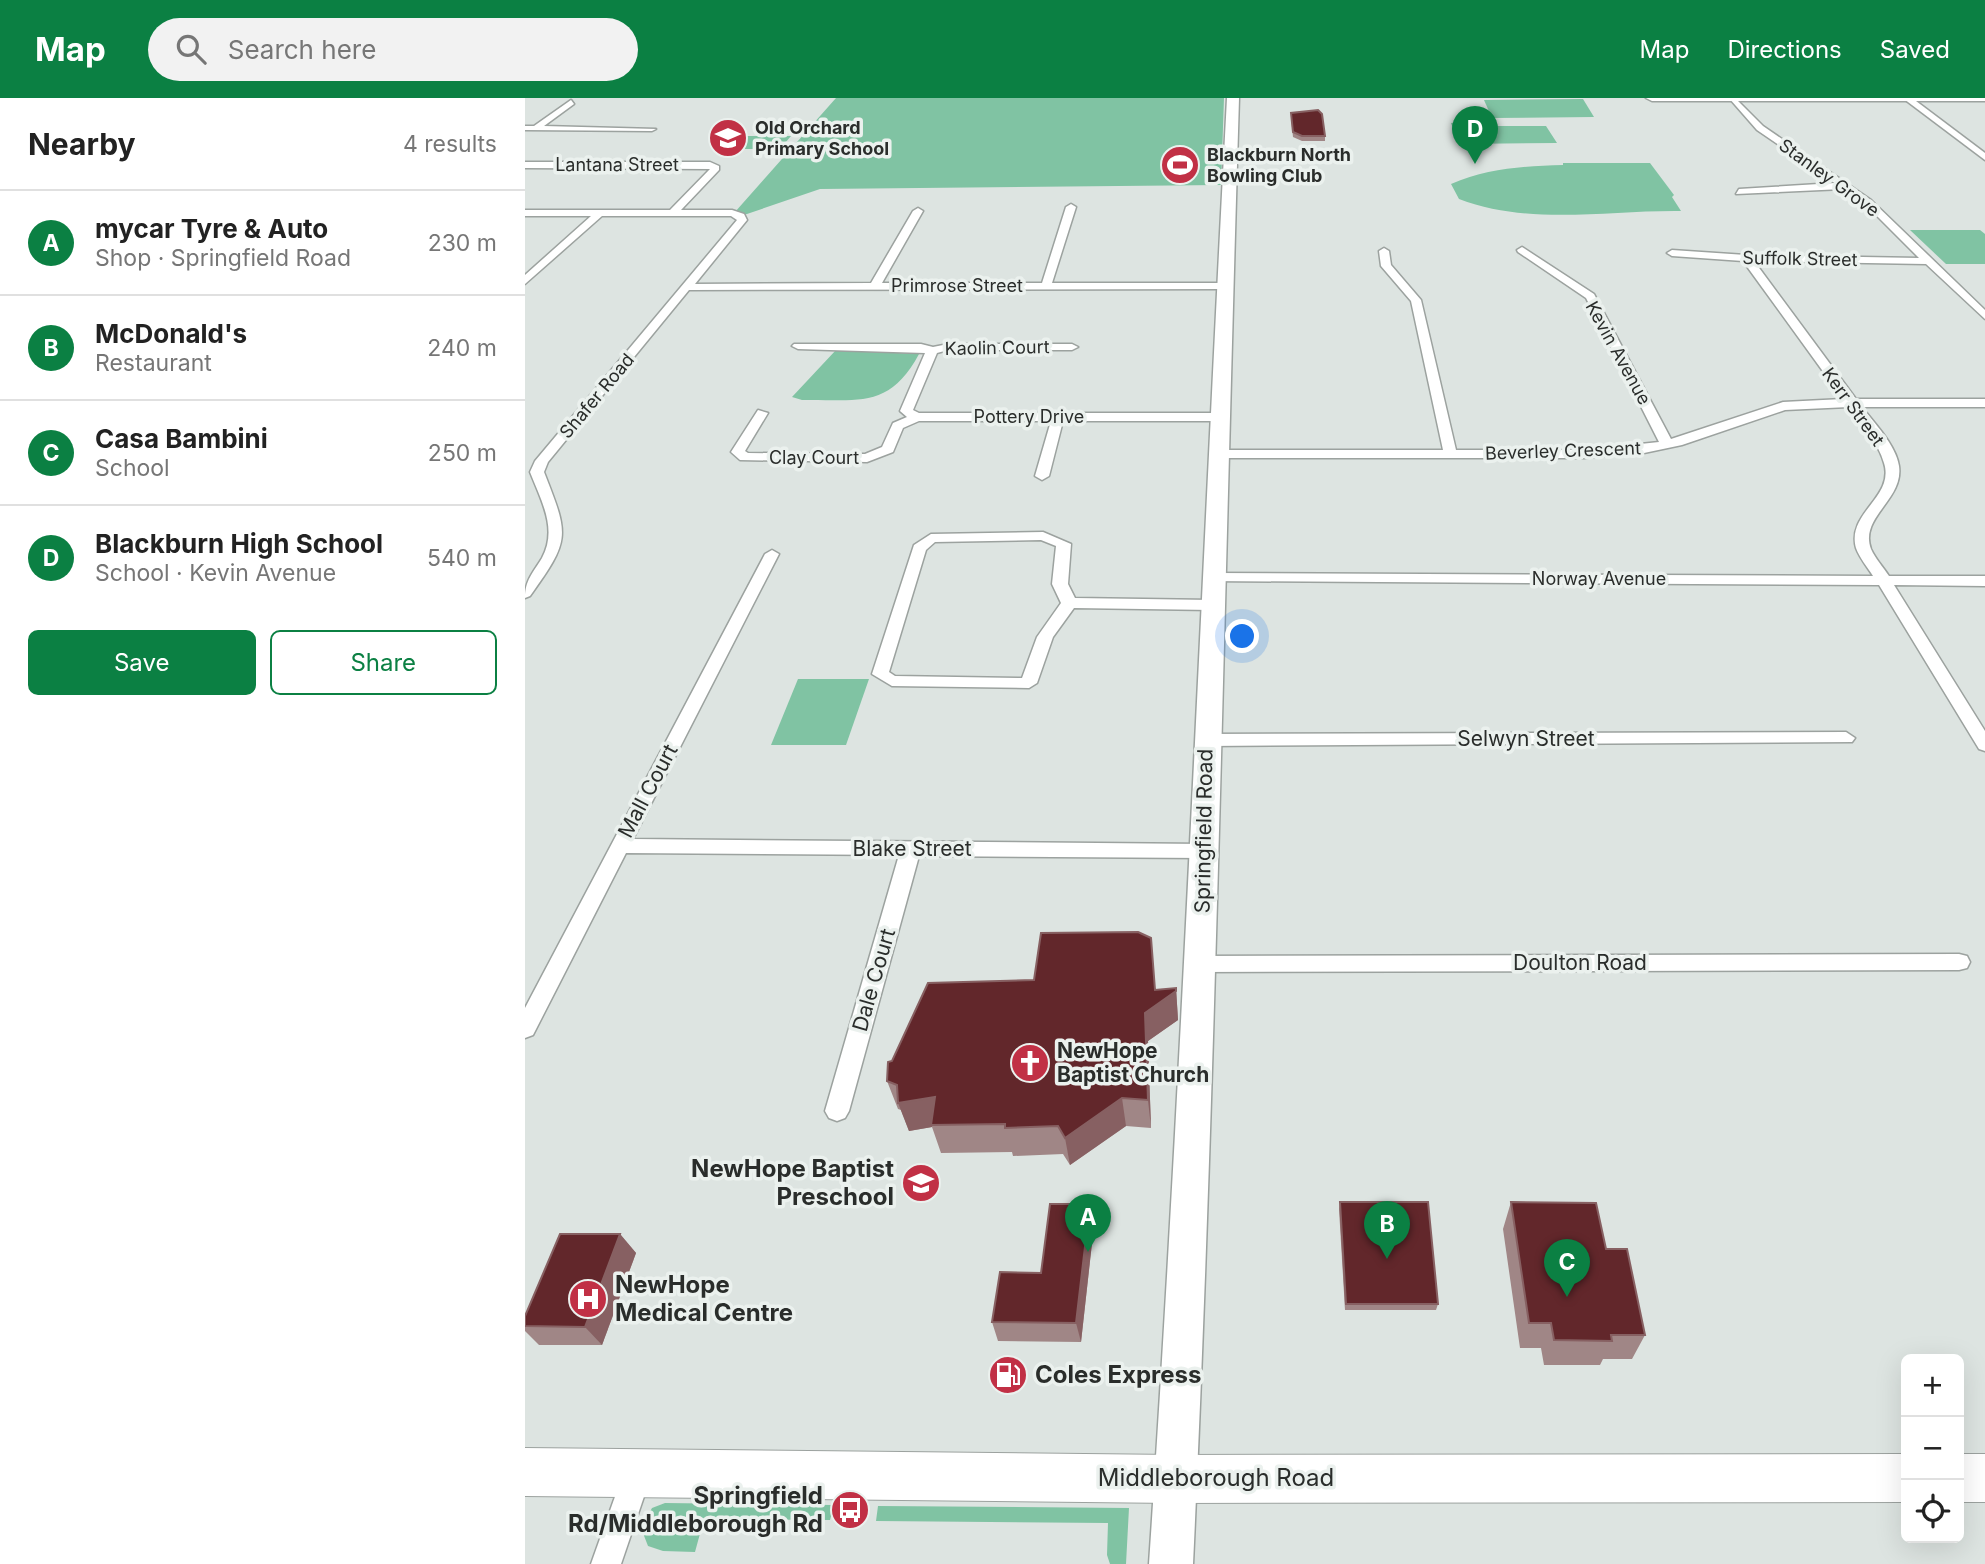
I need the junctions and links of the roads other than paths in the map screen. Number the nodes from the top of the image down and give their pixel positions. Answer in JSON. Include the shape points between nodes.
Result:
{"nodes":[{"id":1,"x":1233,"y":98,"type":"edge"},
{"id":2,"x":1659,"y":98,"type":"edge"},
{"id":3,"x":1866,"y":98,"type":"edge"},
{"id":4,"x":1985,"y":98,"type":"edge"},
{"id":5,"x":1678,"y":99,"type":"edge"},
{"id":6,"x":1698,"y":99,"type":"edge"},
{"id":7,"x":1713,"y":99,"type":"edge"},
{"id":8,"x":1731,"y":99,"type":"edge"},
{"id":9,"x":1761,"y":99,"type":"edge"},
{"id":10,"x":1818,"y":99,"type":"edge"},
{"id":11,"x":1907,"y":99,"type":"edge"},
{"id":12,"x":571,"y":102,"type":"dead end"},
{"id":13,"x":525,"y":128,"type":"edge"},
{"id":14,"x":536,"y":128,"type":"junction"},
{"id":15,"x":652,"y":129,"type":"dead end"},
{"id":16,"x":1985,"y":157,"type":"edge"},
{"id":17,"x":525,"y":165,"type":"edge"},
{"id":18,"x":1846,"y":186,"type":"junction"},
{"id":19,"x":1739,"y":192,"type":"dead end"},
{"id":20,"x":1071,"y":208,"type":"dead end"},
{"id":21,"x":918,"y":211,"type":"dead end"},
{"id":22,"x":525,"y":213,"type":"edge"},
{"id":23,"x":600,"y":213,"type":"junction"},
{"id":24,"x":671,"y":214,"type":"junction"},
{"id":25,"x":1521,"y":250,"type":"dead end"},
{"id":26,"x":1384,"y":251,"type":"dead end"},
{"id":27,"x":1672,"y":253,"type":"dead end"},
{"id":28,"x":1746,"y":258,"type":"junction"},
{"id":29,"x":1928,"y":261,"type":"junction"},
{"id":30,"x":525,"y":281,"type":"edge"},
{"id":31,"x":875,"y":286,"type":"junction"},
{"id":32,"x":1047,"y":286,"type":"junction"},
{"id":33,"x":1225,"y":286,"type":"junction"},
{"id":34,"x":688,"y":287,"type":"junction"},
{"id":35,"x":1985,"y":316,"type":"edge"},
{"id":36,"x":798,"y":346,"type":"dead end"},
{"id":37,"x":1072,"y":347,"type":"dead end"},
{"id":38,"x":932,"y":351,"type":"junction"},
{"id":39,"x":1851,"y":403,"type":"junction"},
{"id":40,"x":1985,"y":403,"type":"edge"},
{"id":41,"x":762,"y":413,"type":"dead end"},
{"id":42,"x":917,"y":417,"type":"junction"},
{"id":43,"x":1058,"y":417,"type":"junction"},
{"id":44,"x":1220,"y":418,"type":"junction"},
{"id":45,"x":1667,"y":444,"type":"junction"},
{"id":46,"x":1218,"y":454,"type":"junction"},
{"id":47,"x":1448,"y":454,"type":"junction"},
{"id":48,"x":1042,"y":476,"type":"dead end"},
{"id":49,"x":772,"y":554,"type":"dead end"},
{"id":50,"x":1213,"y":578,"type":"junction"},
{"id":51,"x":1881,"y":580,"type":"junction"},
{"id":52,"x":1985,"y":581,"type":"edge"},
{"id":53,"x":525,"y":593,"type":"edge"},
{"id":54,"x":1069,"y":603,"type":"junction"},
{"id":55,"x":1212,"y":605,"type":"junction"},
{"id":56,"x":1846,"y":738,"type":"dead end"},
{"id":57,"x":1206,"y":740,"type":"junction"},
{"id":58,"x":1985,"y":745,"type":"edge"},
{"id":59,"x":619,"y":846,"type":"junction"},
{"id":60,"x":911,"y":849,"type":"junction"},
{"id":61,"x":1205,"y":850,"type":"junction"},
{"id":62,"x":1959,"y":962,"type":"dead end"},
{"id":63,"x":1201,"y":964,"type":"junction"},
{"id":64,"x":525,"y":1029,"type":"edge"},
{"id":65,"x":837,"y":1111,"type":"dead end"},
{"id":66,"x":525,"y":1472,"type":"edge"},
{"id":67,"x":637,"y":1473,"type":"junction"},
{"id":68,"x":1901,"y":1478,"type":"edge"},
{"id":69,"x":1964,"y":1478,"type":"edge"},
{"id":70,"x":1985,"y":1478,"type":"edge"},
{"id":71,"x":1175,"y":1479,"type":"junction"},
{"id":72,"x":606,"y":1564,"type":"edge"},
{"id":73,"x":1171,"y":1564,"type":"edge"}],
"edges":[{"from":1,"to":33,"type":"main road","name":"Springfield Road"},
{"from":2,"to":5,"type":"main road"},
{"from":3,"to":10,"type":"main road"},
{"from":3,"to":11,"type":"main road"},
{"from":4,"to":11,"type":"main road"},
{"from":5,"to":6,"type":"main road"},
{"from":6,"to":7,"type":"main road"},
{"from":7,"to":8,"type":"main road"},
{"from":8,"to":9,"type":"main road"},
{"from":8,"to":18,"type":"street","name":"Stanley Grove","via":[[1760,128]]},
{"from":9,"to":10,"type":"main road"},
{"from":11,"to":16,"type":"street"},
{"from":12,"to":14,"type":"street"},
{"from":13,"to":14,"type":"street"},
{"from":14,"to":15,"type":"street"},
{"from":17,"to":24,"type":"street","name":"Lantana Street","via":[[716,168]]},
{"from":18,"to":19,"type":"street"},
{"from":18,"to":29,"type":"street","name":"Stanley Grove"},
{"from":20,"to":32,"type":"street"},
{"from":21,"to":31,"type":"street"},
{"from":22,"to":23,"type":"street","name":"Shafer Road"},
{"from":23,"to":24,"type":"street","name":"Shafer Road"},
{"from":23,"to":30,"type":"street"},
{"from":24,"to":34,"type":"street","name":"Shafer Road","via":[[745,215]]},
{"from":25,"to":45,"type":"street","name":"Kevin Avenue","via":[[1590,296]]},
{"from":26,"to":47,"type":"street","via":[[1386,266],[1416,300]]},
{"from":27,"to":28,"type":"street","name":"Suffolk Street"},
{"from":28,"to":29,"type":"street","name":"Suffolk Street"},
{"from":28,"to":39,"type":"street","name":"Kerr Street"},
{"from":29,"to":35,"type":"street","name":"Stanley Grove"},
{"from":31,"to":32,"type":"street","name":"Primrose Street"},
{"from":31,"to":34,"type":"street","name":"Primrose Street"},
{"from":32,"to":33,"type":"street","name":"Primrose Street"},
{"from":33,"to":44,"type":"main road","name":"Springfield Road"},
{"from":34,"to":53,"type":"street","name":"Shafer Road","via":[[537,472],[560,534],[554,553]]},
{"from":36,"to":38,"type":"street","name":"Kaolin Court","via":[[921,347]]},
{"from":37,"to":38,"type":"street","name":"Kaolin Court","via":[[948,347]]},
{"from":38,"to":42,"type":"street","via":[[906,411]]},
{"from":39,"to":40,"type":"street","name":"Beverley Crescent"},
{"from":39,"to":45,"type":"street","name":"Beverley Crescent","via":[[1783,406]]},
{"from":39,"to":51,"type":"street","name":"Kerr Street","via":[[1892,465],[1890,491],[1864,523],[1863,547]]},
{"from":41,"to":42,"type":"street","name":"Clay Court","via":[[739,452],[745,457],[867,458],[888,449],[898,426]]},
{"from":42,"to":43,"type":"street","name":"Pottery Drive"},
{"from":43,"to":44,"type":"street","name":"Pottery Drive"},
{"from":43,"to":48,"type":"street"},
{"from":44,"to":46,"type":"main road","name":"Springfield Road"},
{"from":45,"to":47,"type":"street","name":"Beverley Crescent","via":[[1584,453]]},
{"from":46,"to":47,"type":"street","name":"Beverley Crescent"},
{"from":46,"to":50,"type":"main road","name":"Springfield Road"},
{"from":49,"to":59,"type":"street","name":"Mall Court"},
{"from":50,"to":51,"type":"street","name":"Norway Avenue"},
{"from":50,"to":55,"type":"main road","name":"Springfield Road"},
{"from":51,"to":52,"type":"street","name":"Norway Avenue"},
{"from":51,"to":58,"type":"street","name":"Kerr Street"},
{"from":54,"to":54,"type":"street","via":[[1045,637],[1029,683],[892,681],[880,674],[919,548],[930,538],[1044,536],[1064,544],[1060,584]]},
{"from":54,"to":55,"type":"street"},
{"from":55,"to":57,"type":"main road","name":"Springfield Road"},
{"from":56,"to":57,"type":"street","name":"Selwyn Street"},
{"from":57,"to":61,"type":"main road","name":"Springfield Road"},
{"from":59,"to":60,"type":"street","name":"Blake Street"},
{"from":59,"to":64,"type":"street","name":"Mall Court"},
{"from":60,"to":61,"type":"street","name":"Blake Street"},
{"from":60,"to":65,"type":"street","name":"Dale Court"},
{"from":61,"to":63,"type":"main road","name":"Springfield Road"},
{"from":62,"to":63,"type":"street","name":"Doulton Road"},
{"from":63,"to":71,"type":"main road","name":"Springfield Road"},
{"from":66,"to":67,"type":"main road","name":"Middleborough Road"},
{"from":67,"to":71,"type":"main road","name":"Middleborough Road"},
{"from":67,"to":72,"type":"street"},
{"from":68,"to":71,"type":"main road","name":"Middleborough Road"},
{"from":69,"to":70,"type":"main road"},
{"from":71,"to":73,"type":"main road","name":"Springfield Road"}]}
